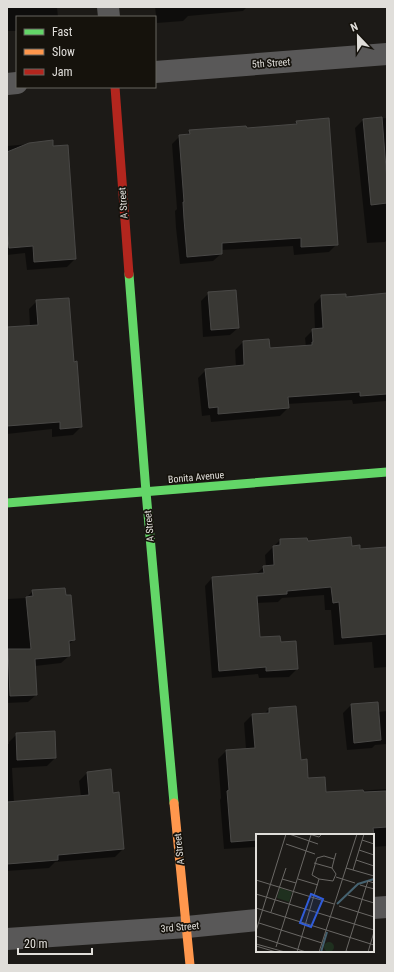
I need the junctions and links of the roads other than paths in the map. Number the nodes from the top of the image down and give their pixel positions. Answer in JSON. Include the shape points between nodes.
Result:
{"nodes":[{"id":1,"x":387,"y":54,"type":"edge"},
{"id":2,"x":156,"y":72,"type":"edge"},
{"id":3,"x":115,"y":88,"type":"edge"},
{"id":4,"x":387,"y":472,"type":"edge"},
{"id":5,"x":146,"y":492,"type":"junction"},
{"id":6,"x":7,"y":503,"type":"edge"},
{"id":7,"x":387,"y":907,"type":"edge"},
{"id":8,"x":374,"y":908,"type":"edge"},
{"id":9,"x":256,"y":920,"type":"edge"},
{"id":10,"x":187,"y":927,"type":"junction"},
{"id":11,"x":7,"y":939,"type":"edge"},
{"id":12,"x":190,"y":965,"type":"edge"}],
"edges":[{"from":1,"to":2,"type":"street","name":"5th Street"},
{"from":3,"to":5,"type":"street","name":"A Street"},
{"from":4,"to":5,"type":"street","name":"Bonita Avenue"},
{"from":5,"to":6,"type":"street","name":"Bonita Avenue"},
{"from":5,"to":10,"type":"street","name":"A Street"},
{"from":7,"to":8,"type":"street"},
{"from":9,"to":10,"type":"street","name":"3rd Street"},
{"from":10,"to":11,"type":"street","name":"3rd Street"},
{"from":10,"to":12,"type":"street","name":"A Street"}]}
